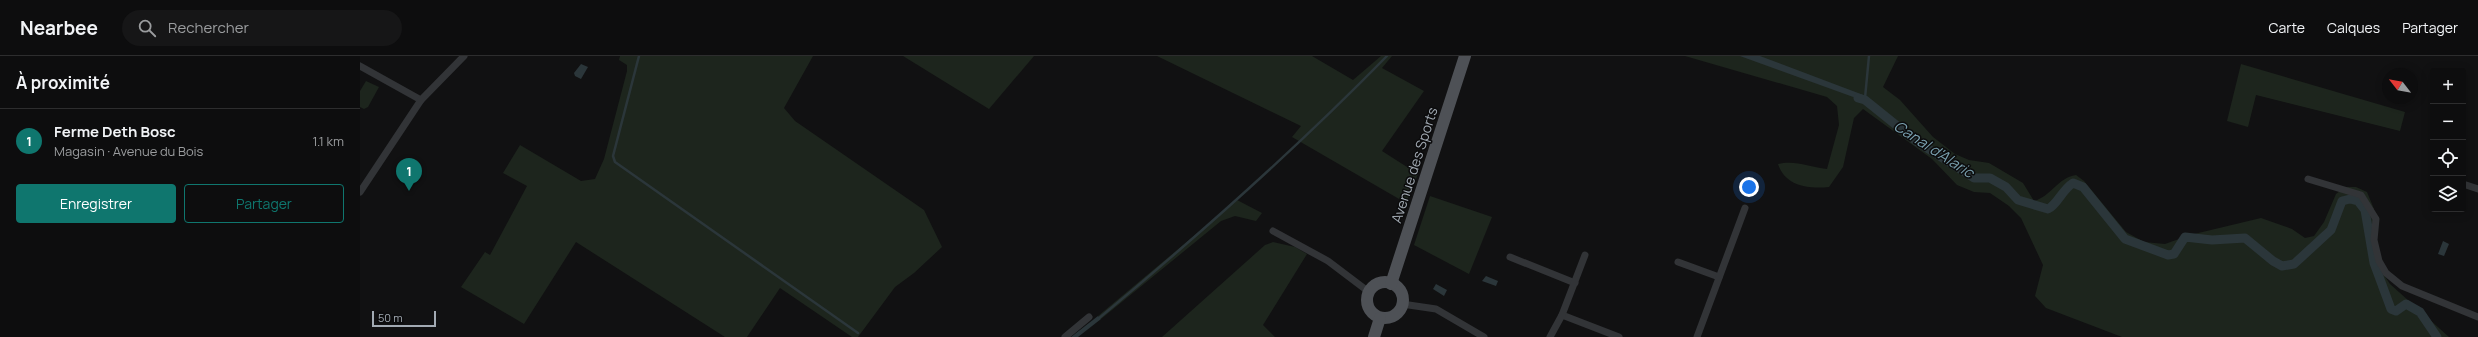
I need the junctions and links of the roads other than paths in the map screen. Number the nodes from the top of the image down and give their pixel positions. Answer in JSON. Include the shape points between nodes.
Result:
{"nodes":[{"id":1,"x":464,"y":56,"type":"edge"},
{"id":2,"x":1465,"y":56,"type":"edge"},
{"id":3,"x":360,"y":66,"type":"edge"},
{"id":4,"x":421,"y":100,"type":"junction"},
{"id":5,"x":2308,"y":179,"type":"dead end"},
{"id":6,"x":2466,"y":185,"type":"edge"},
{"id":7,"x":2478,"y":189,"type":"edge"},
{"id":8,"x":360,"y":192,"type":"edge"},
{"id":9,"x":1745,"y":208,"type":"dead end"},
{"id":10,"x":1273,"y":231,"type":"dead end"},
{"id":11,"x":1585,"y":254,"type":"dead end"},
{"id":12,"x":1510,"y":257,"type":"dead end"},
{"id":13,"x":1678,"y":262,"type":"dead end"},
{"id":14,"x":1719,"y":277,"type":"junction"},
{"id":15,"x":1575,"y":283,"type":"junction"},
{"id":16,"x":1391,"y":284,"type":"junction"},
{"id":17,"x":1369,"y":292,"type":"junction"},
{"id":18,"x":1402,"y":304,"type":"junction"},
{"id":19,"x":1562,"y":315,"type":"junction"},
{"id":20,"x":1089,"y":317,"type":"dead end"},
{"id":21,"x":2478,"y":317,"type":"edge"},
{"id":22,"x":1380,"y":318,"type":"junction"},
{"id":23,"x":1065,"y":337,"type":"edge"},
{"id":24,"x":1374,"y":337,"type":"edge"},
{"id":25,"x":1484,"y":337,"type":"edge"},
{"id":26,"x":1550,"y":337,"type":"edge"},
{"id":27,"x":1619,"y":337,"type":"edge"},
{"id":28,"x":1696,"y":337,"type":"edge"}],
"edges":[{"from":1,"to":4,"type":"street"},
{"from":2,"to":16,"type":"main road","name":"Avenue des Sports"},
{"from":3,"to":4,"type":"street"},
{"from":4,"to":8,"type":"street"},
{"from":5,"to":21,"type":"street","via":[[2361,195],[2376,219],[2374,240],[2379,261],[2386,273],[2402,286]]},
{"from":6,"to":7,"type":"street"},
{"from":9,"to":14,"type":"street"},
{"from":10,"to":17,"type":"street","via":[[1328,261]]},
{"from":11,"to":15,"type":"street"},
{"from":12,"to":15,"type":"street"},
{"from":13,"to":14,"type":"street"},
{"from":14,"to":28,"type":"street"},
{"from":15,"to":19,"type":"street"},
{"from":16,"to":17,"type":"main road","via":[[1381,283]]},
{"from":16,"to":18,"type":"main road","via":[[1401,294]]},
{"from":17,"to":22,"type":"main road","via":[[1368,308]]},
{"from":18,"to":22,"type":"main road","via":[[1396,314]]},
{"from":18,"to":25,"type":"street","via":[[1436,309]]},
{"from":19,"to":26,"type":"street"},
{"from":19,"to":27,"type":"street"},
{"from":20,"to":23,"type":"street"},
{"from":22,"to":24,"type":"main road"}]}
